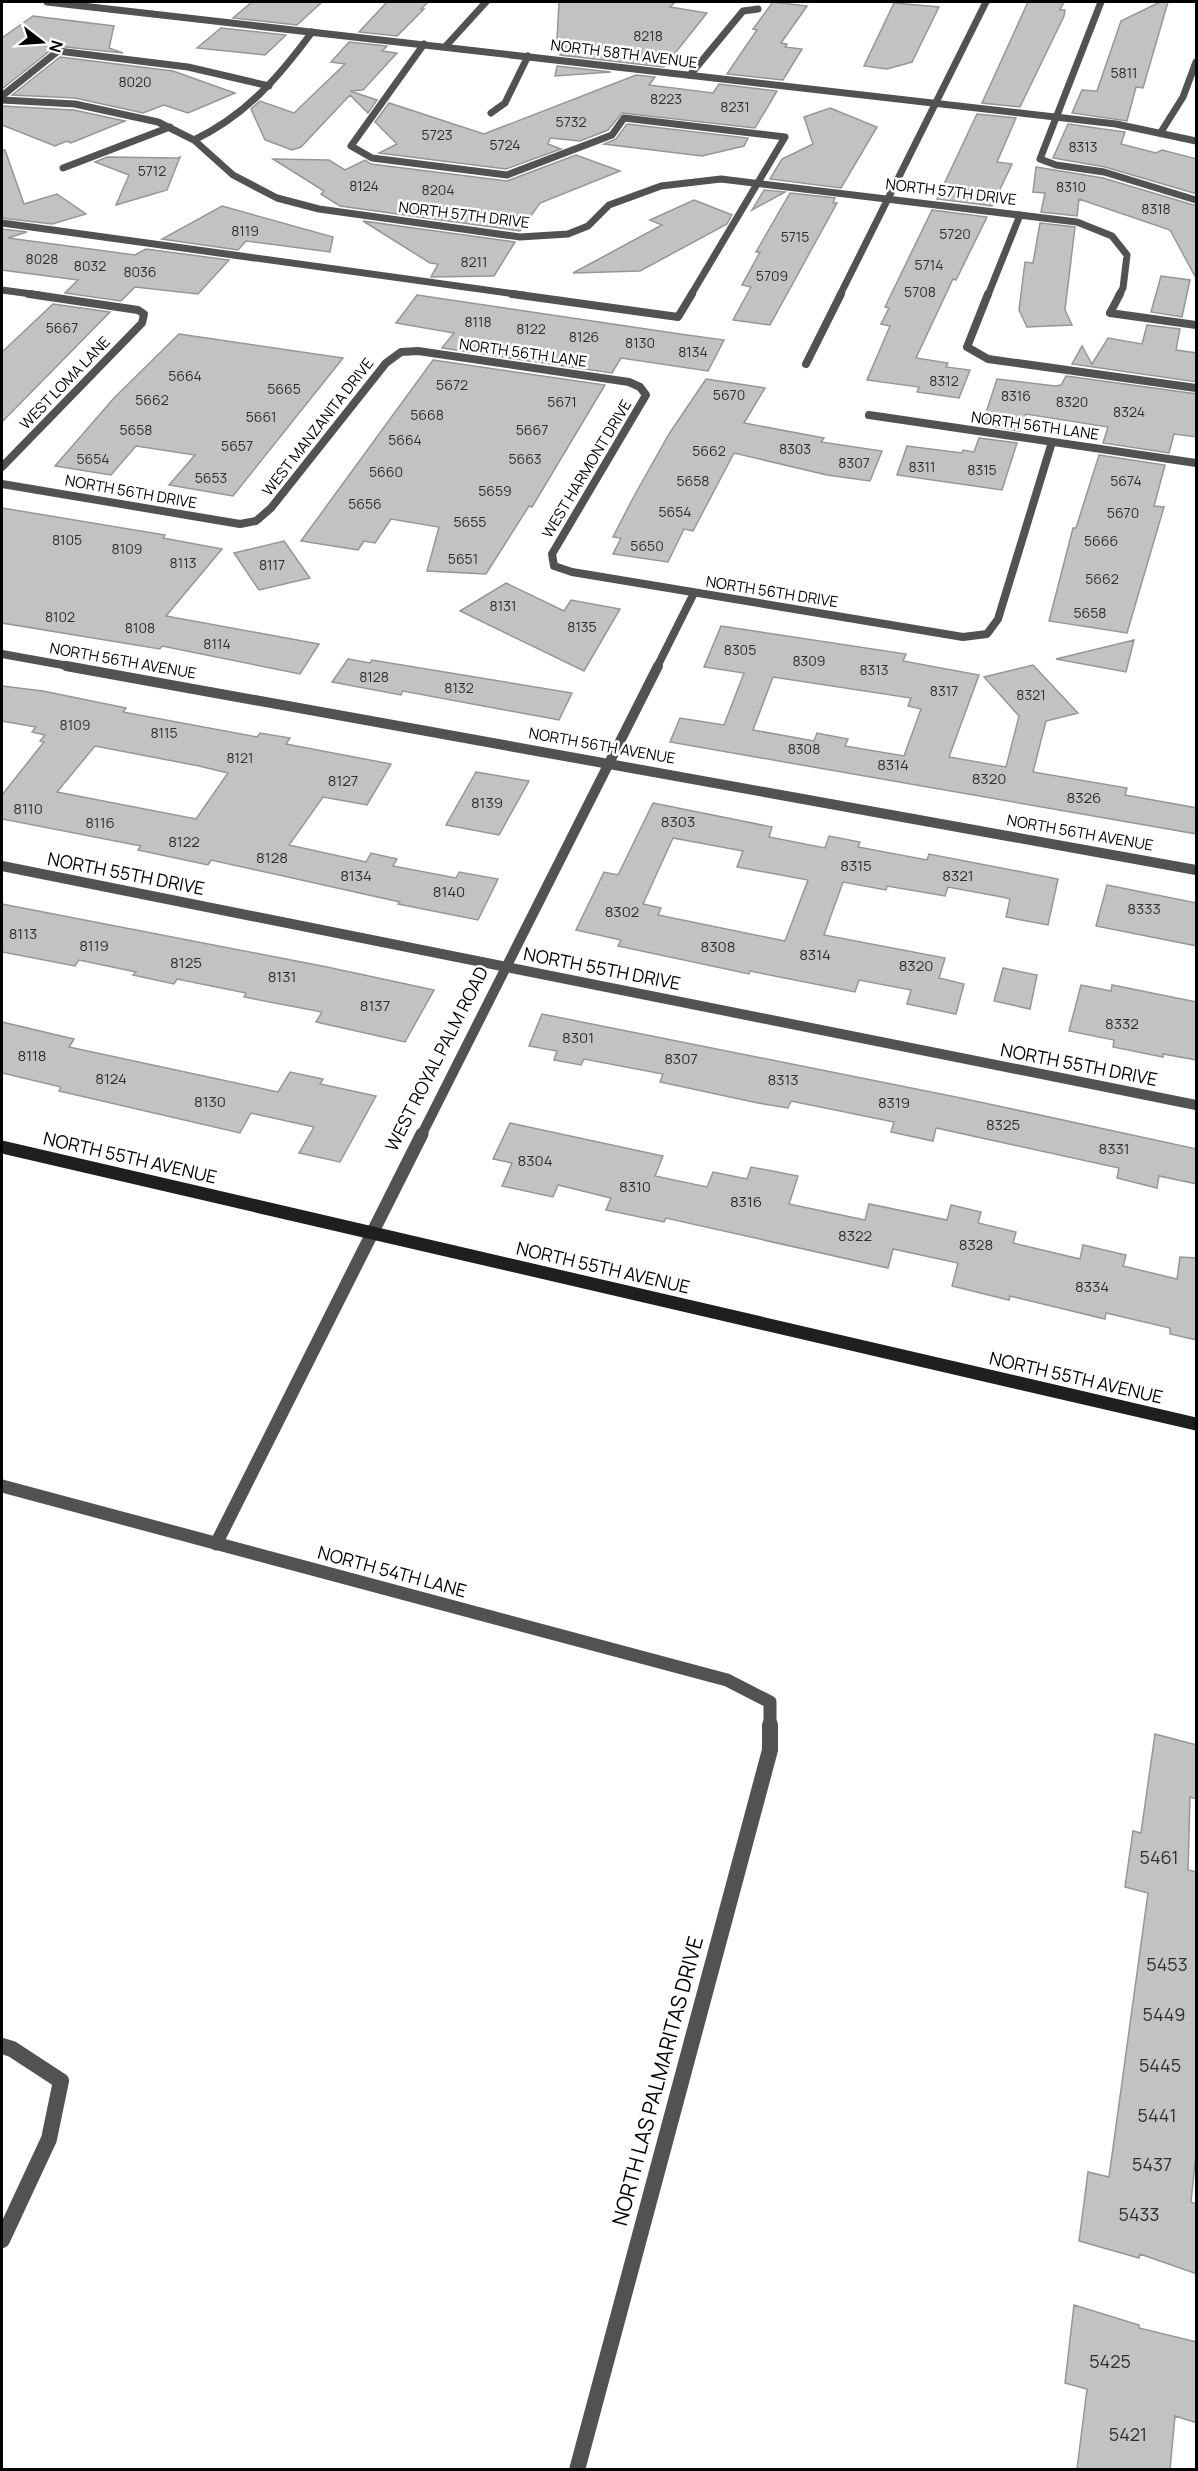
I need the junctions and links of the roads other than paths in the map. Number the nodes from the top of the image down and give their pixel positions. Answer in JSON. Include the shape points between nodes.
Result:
{"nodes":[{"id":1,"x":46,"y":2,"type":"edge"},
{"id":2,"x":486,"y":2,"type":"edge"},
{"id":3,"x":986,"y":2,"type":"edge"},
{"id":4,"x":1101,"y":2,"type":"edge"},
{"id":5,"x":758,"y":9,"type":"dead end"},
{"id":6,"x":312,"y":32,"type":"junction"},
{"id":7,"x":424,"y":44,"type":"junction"},
{"id":8,"x":445,"y":47,"type":"junction"},
{"id":9,"x":528,"y":56,"type":"junction"},
{"id":10,"x":1197,"y":62,"type":"edge"},
{"id":11,"x":690,"y":75,"type":"junction"},
{"id":12,"x":269,"y":86,"type":"junction"},
{"id":13,"x":2,"y":98,"type":"edge"},
{"id":14,"x":935,"y":104,"type":"junction"},
{"id":15,"x":491,"y":112,"type":"dead end"},
{"id":16,"x":1055,"y":117,"type":"junction"},
{"id":17,"x":170,"y":127,"type":"junction"},
{"id":18,"x":1161,"y":132,"type":"junction"},
{"id":19,"x":195,"y":140,"type":"junction"},
{"id":20,"x":1197,"y":141,"type":"edge"},
{"id":21,"x":63,"y":168,"type":"dead end"},
{"id":22,"x":760,"y":182,"type":"junction"},
{"id":23,"x":887,"y":198,"type":"junction"},
{"id":24,"x":1197,"y":200,"type":"edge"},
{"id":25,"x":1020,"y":215,"type":"junction"},
{"id":26,"x":2,"y":223,"type":"edge"},
{"id":27,"x":2,"y":290,"type":"edge"},
{"id":28,"x":1197,"y":325,"type":"edge"},
{"id":29,"x":401,"y":352,"type":"joint"},
{"id":30,"x":806,"y":364,"type":"dead end"},
{"id":31,"x":640,"y":387,"type":"joint"},
{"id":32,"x":1197,"y":388,"type":"edge"},
{"id":33,"x":869,"y":415,"type":"dead end"},
{"id":34,"x":1052,"y":442,"type":"junction"},
{"id":35,"x":1197,"y":463,"type":"edge"},
{"id":36,"x":2,"y":467,"type":"edge"},
{"id":37,"x":2,"y":484,"type":"edge"},
{"id":38,"x":256,"y":521,"type":"joint"},
{"id":39,"x":554,"y":566,"type":"joint"},
{"id":40,"x":694,"y":593,"type":"junction"},
{"id":41,"x":2,"y":654,"type":"edge"},
{"id":42,"x":608,"y":762,"type":"junction"},
{"id":43,"x":2,"y":866,"type":"edge"},
{"id":44,"x":1197,"y":870,"type":"edge"},
{"id":45,"x":506,"y":966,"type":"junction"},
{"id":46,"x":1197,"y":1105,"type":"edge"},
{"id":47,"x":2,"y":1147,"type":"edge"},
{"id":48,"x":373,"y":1232,"type":"junction"},
{"id":49,"x":1197,"y":1424,"type":"edge"},
{"id":50,"x":2,"y":1486,"type":"edge"},
{"id":51,"x":216,"y":1544,"type":"junction"},
{"id":52,"x":770,"y":1702,"type":"joint"},
{"id":53,"x":2,"y":2046,"type":"edge"},
{"id":54,"x":2,"y":2240,"type":"edge"},
{"id":55,"x":577,"y":2469,"type":"edge"}],
"edges":[{"from":1,"to":6,"type":"street","name":"NORTH 58TH AVENUE"},
{"from":2,"to":8,"type":"street"},
{"from":3,"to":14,"type":"street"},
{"from":4,"to":16,"type":"street"},
{"from":5,"to":11,"type":"street","via":[[743,11]]},
{"from":6,"to":7,"type":"street","name":"NORTH 58TH AVENUE"},
{"from":6,"to":12,"type":"street"},
{"from":7,"to":8,"type":"street","name":"NORTH 58TH AVENUE"},
{"from":7,"to":22,"type":"street","via":[[351,146],[372,158],[507,175],[612,135],[624,118],[785,137]]},
{"from":8,"to":9,"type":"street","name":"NORTH 58TH AVENUE"},
{"from":9,"to":11,"type":"street","name":"NORTH 58TH AVENUE"},
{"from":9,"to":15,"type":"street","via":[[505,103]]},
{"from":10,"to":18,"type":"street","via":[[1183,97]]},
{"from":11,"to":14,"type":"street","name":"NORTH 58TH AVENUE"},
{"from":12,"to":13,"type":"street","via":[[188,67],[57,51]]},
{"from":12,"to":19,"type":"street","via":[[233,120]]},
{"from":13,"to":17,"type":"street","name":"NORTH 57TH DRIVE","via":[[75,104]]},
{"from":14,"to":16,"type":"street","name":"NORTH 58TH AVENUE"},
{"from":14,"to":23,"type":"street"},
{"from":16,"to":18,"type":"street","name":"NORTH 58TH AVENUE"},
{"from":16,"to":24,"type":"street","via":[[1040,159],[1104,172]]},
{"from":17,"to":19,"type":"street","name":"NORTH 57TH DRIVE"},
{"from":17,"to":21,"type":"street"},
{"from":18,"to":20,"type":"street","name":"NORTH 58TH AVENUE"},
{"from":19,"to":22,"type":"street","name":"NORTH 57TH DRIVE","via":[[233,175],[277,198],[319,209],[520,237],[568,234],[588,226],[609,205],[661,186],[721,179]]},
{"from":22,"to":23,"type":"street","name":"NORTH 57TH DRIVE"},
{"from":22,"to":26,"type":"street","via":[[678,317]]},
{"from":23,"to":25,"type":"street","name":"NORTH 57TH DRIVE"},
{"from":23,"to":30,"type":"street"},
{"from":25,"to":28,"type":"street","name":"NORTH 57TH DRIVE","via":[[1077,222],[1112,236],[1127,255],[1123,288],[1110,313]]},
{"from":25,"to":32,"type":"street","via":[[967,347],[988,359]]},
{"from":27,"to":36,"type":"street","name":"WEST LOMA LANE","via":[[144,314],[142,323]]},
{"from":29,"to":31,"type":"street","name":"NORTH 56TH LANE","via":[[418,351],[617,380]]},
{"from":29,"to":38,"type":"street","name":"WEST MANZANITA DRIVE","via":[[386,363],[271,508]]},
{"from":31,"to":39,"type":"street","name":"WEST HARMONT DRIVE","via":[[646,395],[552,554]]},
{"from":33,"to":34,"type":"street","name":"NORTH 56TH LANE"},
{"from":34,"to":35,"type":"street","name":"NORTH 56TH LANE"},
{"from":34,"to":40,"type":"street","name":"NORTH 56TH DRIVE","via":[[998,619],[987,634],[963,638]]},
{"from":37,"to":38,"type":"street","name":"NORTH 56TH DRIVE","via":[[240,524]]},
{"from":39,"to":40,"type":"street","name":"NORTH 56TH DRIVE"},
{"from":40,"to":42,"type":"street","name":"WEST ROYAL PALM ROAD"},
{"from":41,"to":42,"type":"street","name":"NORTH 56TH AVENUE"},
{"from":42,"to":44,"type":"street","name":"NORTH 56TH AVENUE"},
{"from":42,"to":45,"type":"street","name":"WEST ROYAL PALM ROAD"},
{"from":43,"to":45,"type":"street","name":"NORTH 55TH DRIVE"},
{"from":45,"to":46,"type":"street","name":"NORTH 55TH DRIVE"},
{"from":45,"to":48,"type":"street","name":"WEST ROYAL PALM ROAD"},
{"from":47,"to":48,"type":"street","name":"NORTH 55TH AVENUE"},
{"from":48,"to":49,"type":"street","name":"NORTH 55TH AVENUE"},
{"from":48,"to":51,"type":"street","name":"WEST ROYAL PALM ROAD"},
{"from":50,"to":51,"type":"street","name":"NORTH 54TH LANE"},
{"from":51,"to":52,"type":"street","name":"NORTH 54TH LANE","via":[[727,1680]]},
{"from":52,"to":55,"type":"street","name":"NORTH LAS PALMARITAS DRIVE","via":[[770,1750]]},
{"from":53,"to":54,"type":"street","via":[[61,2081],[49,2139]]}]}
